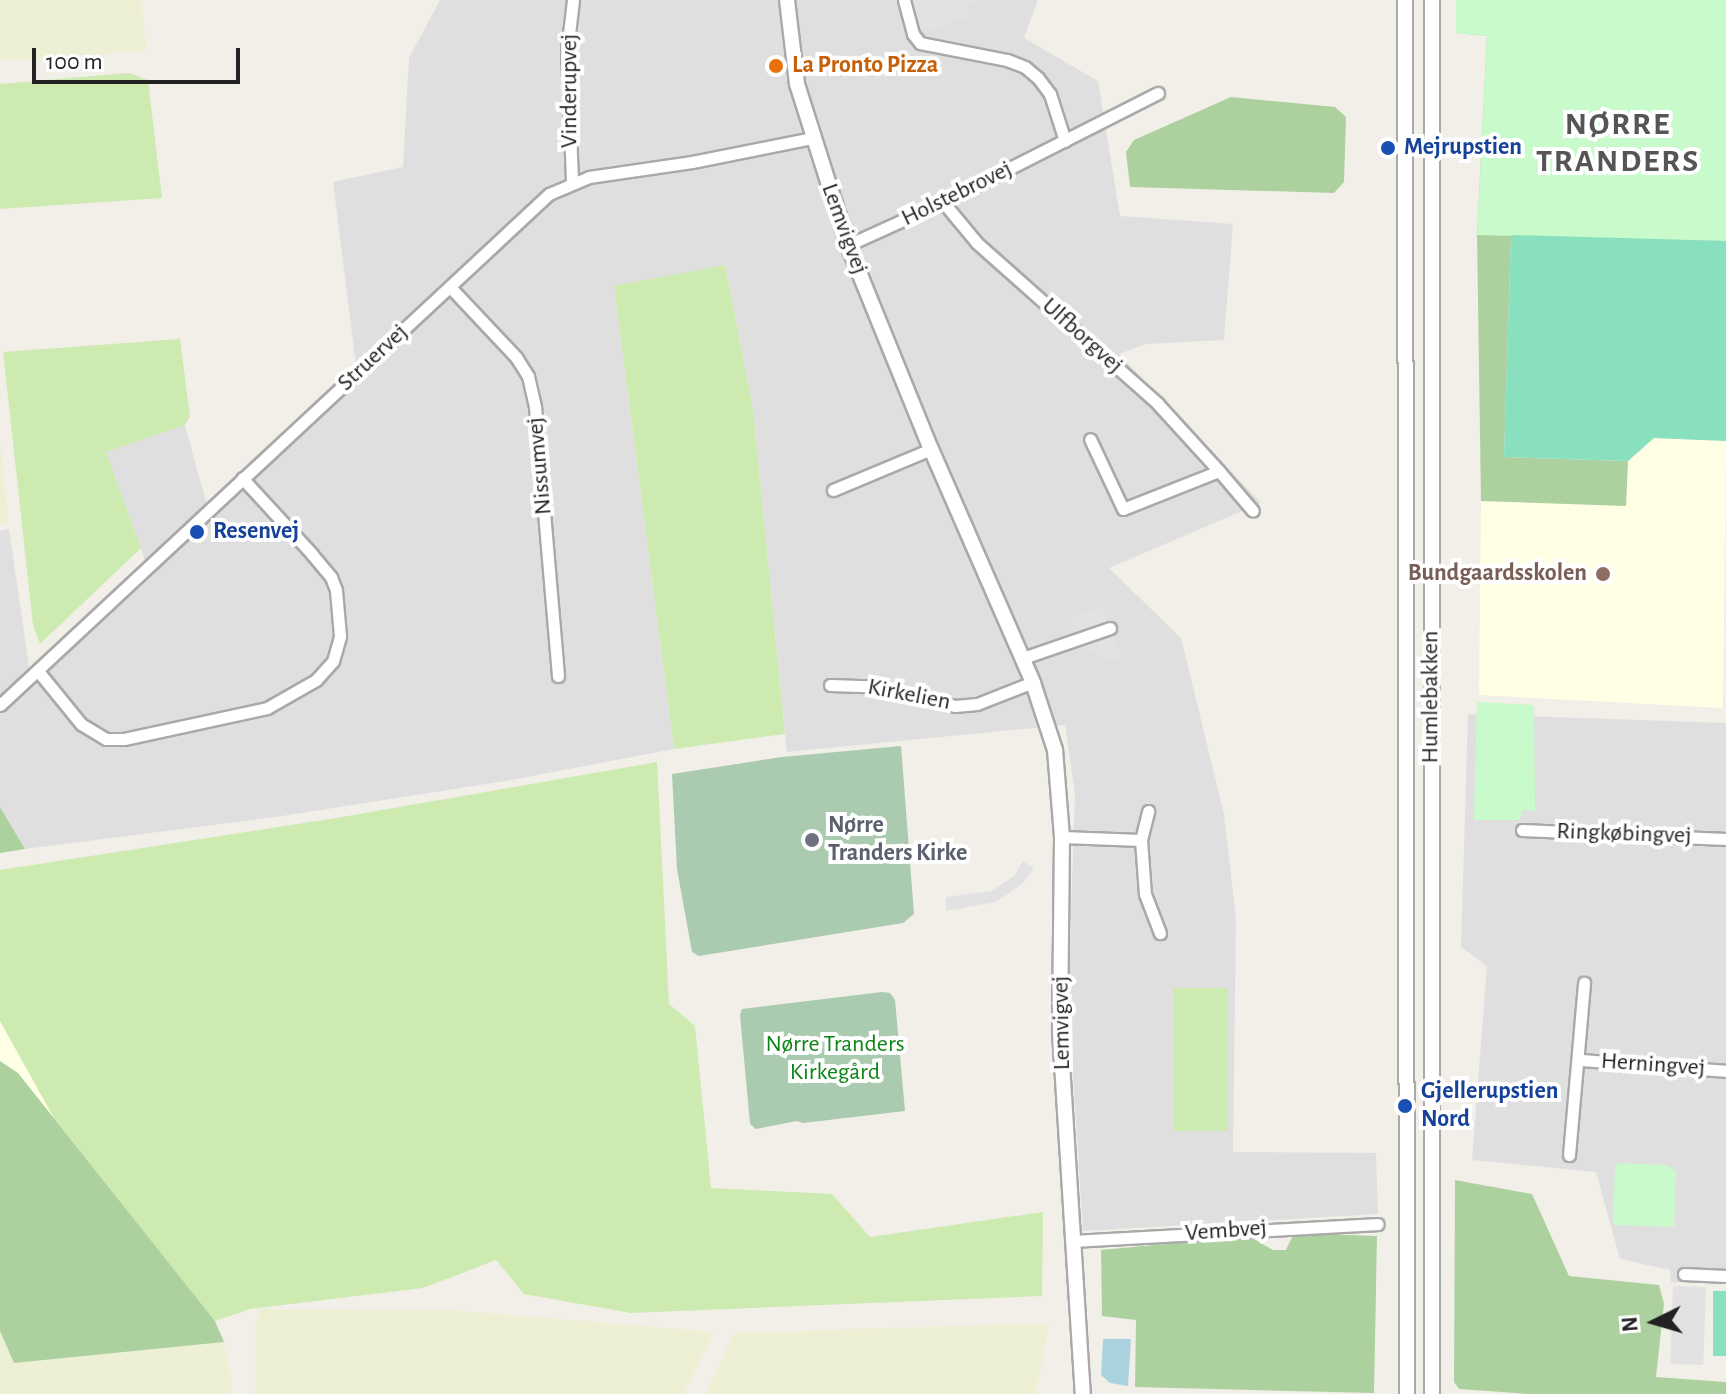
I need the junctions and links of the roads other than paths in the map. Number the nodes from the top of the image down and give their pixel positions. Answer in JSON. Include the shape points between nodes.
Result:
{"nodes":[{"id":1,"x":573,"y":0,"type":"edge"},
{"id":2,"x":787,"y":0,"type":"edge"},
{"id":3,"x":904,"y":0,"type":"edge"},
{"id":4,"x":1405,"y":0,"type":"edge"},
{"id":5,"x":1429,"y":0,"type":"edge"},
{"id":6,"x":1158,"y":93,"type":"dead end"},
{"id":7,"x":812,"y":138,"type":"junction"},
{"id":8,"x":1065,"y":141,"type":"junction"},
{"id":9,"x":572,"y":181,"type":"junction"},
{"id":10,"x":943,"y":202,"type":"junction"},
{"id":11,"x":848,"y":245,"type":"junction"},
{"id":12,"x":450,"y":287,"type":"junction"},
{"id":13,"x":1090,"y":439,"type":"dead end"},
{"id":14,"x":931,"y":449,"type":"junction"},
{"id":15,"x":1219,"y":471,"type":"junction"},
{"id":16,"x":242,"y":478,"type":"junction"},
{"id":17,"x":833,"y":490,"type":"dead end"},
{"id":18,"x":1253,"y":511,"type":"dead end"},
{"id":19,"x":1110,"y":628,"type":"dead end"},
{"id":20,"x":1023,"y":658,"type":"junction"},
{"id":21,"x":38,"y":671,"type":"junction"},
{"id":22,"x":558,"y":676,"type":"dead end"},
{"id":23,"x":1033,"y":682,"type":"junction"},
{"id":24,"x":830,"y":685,"type":"dead end"},
{"id":25,"x":0,"y":705,"type":"edge"},
{"id":26,"x":1148,"y":811,"type":"dead end"},
{"id":27,"x":1522,"y":830,"type":"dead end"},
{"id":28,"x":1062,"y":837,"type":"junction"},
{"id":29,"x":1726,"y":839,"type":"edge"},
{"id":30,"x":1141,"y":840,"type":"junction"},
{"id":31,"x":1160,"y":933,"type":"dead end"},
{"id":32,"x":1584,"y":983,"type":"dead end"},
{"id":33,"x":1580,"y":1060,"type":"junction"},
{"id":34,"x":1726,"y":1071,"type":"edge"},
{"id":35,"x":1569,"y":1155,"type":"dead end"},
{"id":36,"x":1378,"y":1224,"type":"dead end"},
{"id":37,"x":1073,"y":1241,"type":"junction"},
{"id":38,"x":1684,"y":1274,"type":"dead end"},
{"id":39,"x":1726,"y":1276,"type":"edge"},
{"id":40,"x":1083,"y":1394,"type":"edge"},
{"id":41,"x":1407,"y":1394,"type":"edge"},
{"id":42,"x":1432,"y":1394,"type":"edge"}],
"edges":[{"from":1,"to":9,"type":"street","name":"Vinderupvej","via":[[567,51]]},
{"from":2,"to":7,"type":"street","name":"Lemvigvej","via":[[797,84]]},
{"from":3,"to":8,"type":"street","via":[[920,43],[1007,60],[1038,78],[1050,94]]},
{"from":4,"to":41,"type":"street","name":"Humlebakken"},
{"from":5,"to":42,"type":"street","name":"Humlebakken"},
{"from":6,"to":8,"type":"street","name":"Holstebrovej"},
{"from":7,"to":9,"type":"street","name":"Struervej"},
{"from":7,"to":11,"type":"street","name":"Lemvigvej"},
{"from":8,"to":10,"type":"street","name":"Holstebrovej"},
{"from":9,"to":12,"type":"street","name":"Struervej","via":[[549,194]]},
{"from":10,"to":11,"type":"street","name":"Holstebrovej"},
{"from":10,"to":15,"type":"street","name":"Ulfborgvej","via":[[977,243],[1157,403]]},
{"from":11,"to":14,"type":"street","name":"Lemvigvej"},
{"from":12,"to":16,"type":"street","name":"Struervej"},
{"from":12,"to":22,"type":"street","name":"Nissumvej","via":[[528,376]]},
{"from":13,"to":15,"type":"street","via":[[1123,509]]},
{"from":14,"to":17,"type":"street"},
{"from":14,"to":20,"type":"street","name":"Lemvigvej"},
{"from":15,"to":18,"type":"street","name":"Ulfborgvej"},
{"from":16,"to":21,"type":"street","name":"Struervej"},
{"from":16,"to":21,"type":"street","via":[[312,554],[336,590],[340,636],[333,661],[316,680],[267,708],[106,739],[81,724]]},
{"from":19,"to":20,"type":"street"},
{"from":20,"to":23,"type":"street","name":"Lemvigvej"},
{"from":21,"to":25,"type":"street","name":"Struervej"},
{"from":23,"to":24,"type":"street","name":"Kirkelien","via":[[977,704],[955,706],[867,686]]},
{"from":23,"to":28,"type":"street","name":"Lemvigvej","via":[[1055,750]]},
{"from":26,"to":30,"type":"street"},
{"from":27,"to":29,"type":"street","name":"Ringkøbingvej"},
{"from":28,"to":30,"type":"street"},
{"from":28,"to":37,"type":"street","name":"Lemvigvej","via":[[1060,1032]]},
{"from":30,"to":31,"type":"street","via":[[1145,894]]},
{"from":32,"to":33,"type":"street","name":"Herningvej"},
{"from":33,"to":34,"type":"street","name":"Herningvej"},
{"from":33,"to":35,"type":"street","name":"Herningvej"},
{"from":36,"to":37,"type":"street","name":"Vembvej"},
{"from":37,"to":40,"type":"street","name":"Lemvigvej"},
{"from":38,"to":39,"type":"street"}]}
